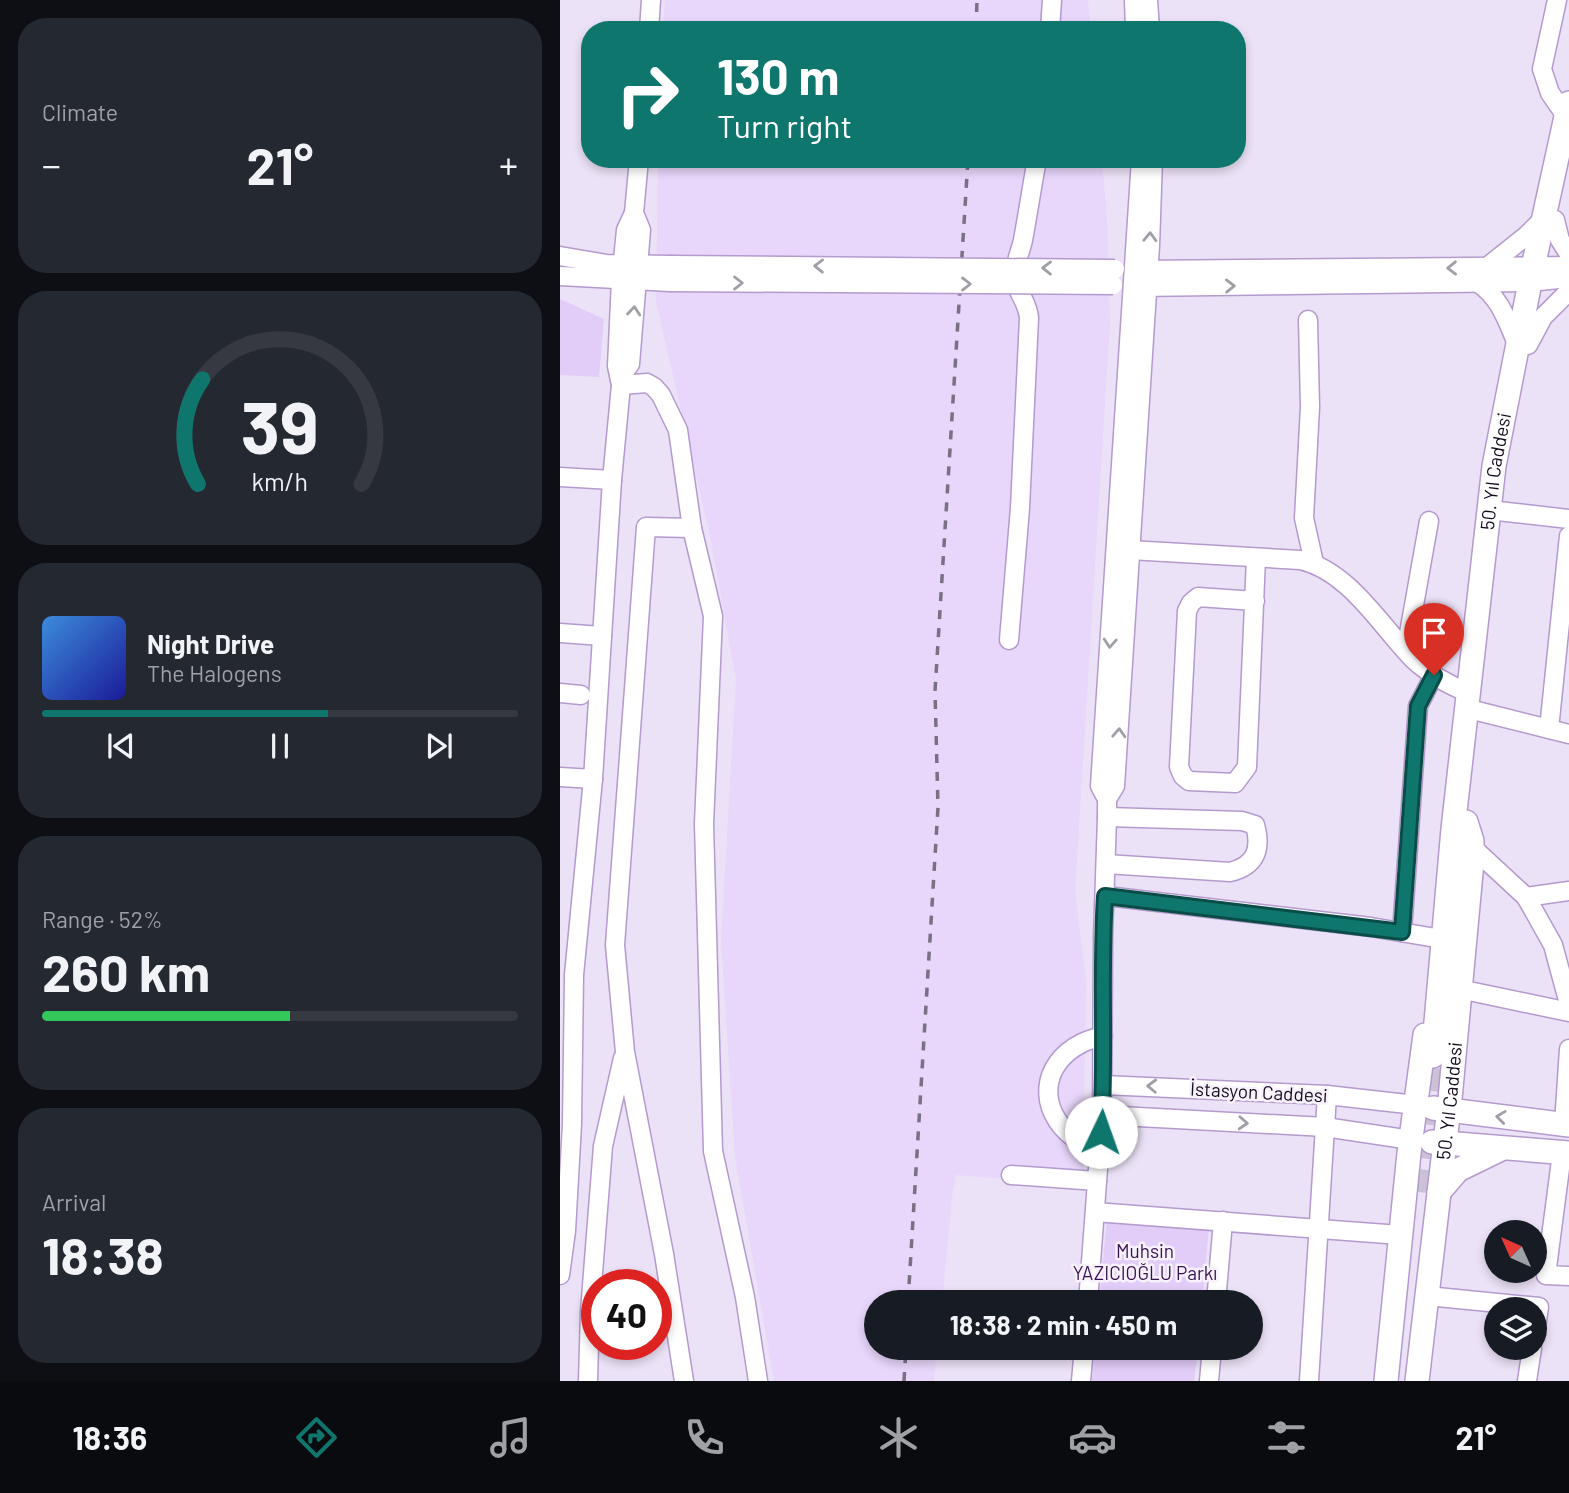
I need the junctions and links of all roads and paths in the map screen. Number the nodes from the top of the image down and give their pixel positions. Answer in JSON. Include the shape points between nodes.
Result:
{"nodes":[{"id":1,"x":652,"y":0,"type":"edge"},
{"id":2,"x":1052,"y":0,"type":"edge"},
{"id":3,"x":1134,"y":0,"type":"edge"},
{"id":4,"x":1148,"y":0,"type":"edge"},
{"id":5,"x":1557,"y":0,"type":"edge"},
{"id":6,"x":650,"y":21,"type":"edge"},
{"id":7,"x":1051,"y":21,"type":"edge"},
{"id":8,"x":1135,"y":21,"type":"edge"},
{"id":9,"x":1149,"y":21,"type":"edge"},
{"id":10,"x":1568,"y":109,"type":"edge"},
{"id":11,"x":1569,"y":163,"type":"edge"},
{"id":12,"x":638,"y":168,"type":"edge"},
{"id":13,"x":1035,"y":168,"type":"edge"},
{"id":14,"x":1140,"y":168,"type":"edge"},
{"id":15,"x":1151,"y":168,"type":"edge"},
{"id":16,"x":1550,"y":219,"type":"junction"},
{"id":17,"x":1569,"y":254,"type":"edge"},
{"id":18,"x":560,"y":256,"type":"edge"},
{"id":19,"x":1569,"y":266,"type":"edge"},
{"id":20,"x":629,"y":272,"type":"junction"},
{"id":21,"x":1538,"y":274,"type":"junction"},
{"id":22,"x":1482,"y":275,"type":"junction"},
{"id":23,"x":560,"y":276,"type":"edge"},
{"id":24,"x":1131,"y":278,"type":"junction"},
{"id":25,"x":1569,"y":278,"type":"edge"},
{"id":26,"x":1569,"y":291,"type":"edge"},
{"id":27,"x":1308,"y":320,"type":"dead end"},
{"id":28,"x":1523,"y":346,"type":"junction"},
{"id":29,"x":621,"y":380,"type":"junction"},
{"id":30,"x":560,"y":477,"type":"edge"},
{"id":31,"x":612,"y":480,"type":"junction"},
{"id":32,"x":1498,"y":511,"type":"junction"},
{"id":33,"x":1569,"y":519,"type":"edge"},
{"id":34,"x":1429,"y":521,"type":"dead end"},
{"id":35,"x":692,"y":527,"type":"junction"},
{"id":36,"x":1569,"y":536,"type":"edge"},
{"id":37,"x":1130,"y":550,"type":"junction"},
{"id":38,"x":1256,"y":558,"type":"junction"},
{"id":39,"x":1314,"y":563,"type":"junction"},
{"id":40,"x":1255,"y":601,"type":"junction"},
{"id":41,"x":560,"y":633,"type":"edge"},
{"id":42,"x":602,"y":636,"type":"junction"},
{"id":43,"x":1009,"y":640,"type":"dead end"},
{"id":44,"x":1406,"y":650,"type":"junction"},
{"id":45,"x":1434,"y":675,"type":"junction"},
{"id":46,"x":560,"y":693,"type":"edge"},
{"id":47,"x":581,"y":695,"type":"dead end"},
{"id":48,"x":1473,"y":702,"type":"junction"},
{"id":49,"x":1549,"y":729,"type":"junction"},
{"id":50,"x":1569,"y":734,"type":"edge"},
{"id":51,"x":560,"y":777,"type":"edge"},
{"id":52,"x":593,"y":779,"type":"junction"},
{"id":53,"x":1107,"y":808,"type":"junction"},
{"id":54,"x":1466,"y":822,"type":"junction"},
{"id":55,"x":1462,"y":846,"type":"junction"},
{"id":56,"x":1106,"y":864,"type":"junction"},
{"id":57,"x":1569,"y":891,"type":"edge"},
{"id":58,"x":1105,"y":896,"type":"junction"},
{"id":59,"x":1526,"y":897,"type":"junction"},
{"id":60,"x":1402,"y":932,"type":"junction"},
{"id":61,"x":1437,"y":938,"type":"junction"},
{"id":62,"x":1561,"y":946,"type":"edge"},
{"id":63,"x":567,"y":976,"type":"edge"},
{"id":64,"x":1459,"y":987,"type":"junction"},
{"id":65,"x":1569,"y":1004,"type":"edge"},
{"id":66,"x":1569,"y":1012,"type":"edge"},
{"id":67,"x":1103,"y":1036,"type":"junction"},
{"id":68,"x":1569,"y":1049,"type":"edge"},
{"id":69,"x":625,"y":1052,"type":"junction"},
{"id":70,"x":1103,"y":1085,"type":"junction"},
{"id":71,"x":1327,"y":1095,"type":"junction"},
{"id":72,"x":1416,"y":1105,"type":"junction"},
{"id":73,"x":1449,"y":1110,"type":"junction"},
{"id":74,"x":1102,"y":1115,"type":"junction"},
{"id":75,"x":1567,"y":1125,"type":"edge"},
{"id":76,"x":1325,"y":1127,"type":"junction"},
{"id":77,"x":1411,"y":1140,"type":"junction"},
{"id":78,"x":1444,"y":1143,"type":"junction"},
{"id":79,"x":1504,"y":1147,"type":"junction"},
{"id":80,"x":1099,"y":1150,"type":"junction"},
{"id":81,"x":1565,"y":1153,"type":"edge"},
{"id":82,"x":1011,"y":1175,"type":"dead end"},
{"id":83,"x":1097,"y":1181,"type":"junction"},
{"id":84,"x":1428,"y":1192,"type":"junction"},
{"id":85,"x":1095,"y":1212,"type":"junction"},
{"id":86,"x":1223,"y":1221,"type":"junction"},
{"id":87,"x":1319,"y":1228,"type":"junction"},
{"id":88,"x":563,"y":1231,"type":"edge"},
{"id":89,"x":1400,"y":1235,"type":"junction"},
{"id":90,"x":1547,"y":1269,"type":"edge"},
{"id":91,"x":560,"y":1275,"type":"edge"},
{"id":92,"x":1547,"y":1275,"type":"edge"},
{"id":93,"x":1569,"y":1276,"type":"edge"},
{"id":94,"x":1088,"y":1290,"type":"edge"},
{"id":95,"x":1217,"y":1290,"type":"edge"},
{"id":96,"x":1427,"y":1296,"type":"junction"},
{"id":97,"x":1484,"y":1302,"type":"edge"},
{"id":98,"x":1083,"y":1360,"type":"edge"},
{"id":99,"x":1211,"y":1360,"type":"edge"},
{"id":100,"x":1530,"y":1360,"type":"edge"},
{"id":101,"x":588,"y":1381,"type":"edge"},
{"id":102,"x":684,"y":1381,"type":"edge"},
{"id":103,"x":758,"y":1381,"type":"edge"},
{"id":104,"x":1081,"y":1381,"type":"edge"},
{"id":105,"x":1209,"y":1381,"type":"edge"},
{"id":106,"x":1309,"y":1381,"type":"edge"},
{"id":107,"x":1386,"y":1381,"type":"edge"},
{"id":108,"x":1397,"y":1381,"type":"edge"},
{"id":109,"x":1408,"y":1381,"type":"edge"},
{"id":110,"x":1417,"y":1381,"type":"edge"},
{"id":111,"x":1527,"y":1381,"type":"edge"}],
"edges":[{"from":1,"to":6,"type":"street"},
{"from":2,"to":7,"type":"street"},
{"from":3,"to":8,"type":"street"},
{"from":4,"to":9,"type":"street"},
{"from":5,"to":10,"type":"street","via":[[1542,69],[1550,93]]},
{"from":10,"to":16,"type":"main road","name":"50. Yıl Caddesi"},
{"from":11,"to":16,"type":"main road","name":"50. Yıl Caddesi"},
{"from":12,"to":20,"type":"street","via":[[634,213],[641,230]]},
{"from":13,"to":43,"type":"street","via":[[1016,261],[1016,280],[1028,304],[1029,318]]},
{"from":14,"to":24,"type":"street"},
{"from":24,"to":15,"type":"street","one_way":true},
{"from":16,"to":17,"type":"street"},
{"from":16,"to":21,"type":"main road","name":"50. Yıl Caddesi"},
{"from":16,"to":22,"type":"street"},
{"from":18,"to":20,"type":"street"},
{"from":19,"to":21,"type":"street"},
{"from":20,"to":23,"type":"street"},
{"from":20,"to":24,"type":"street","bridge":true},
{"from":20,"to":29,"type":"street","via":[[617,366]]},
{"from":21,"to":22,"type":"street"},
{"from":21,"to":25,"type":"street"},
{"from":21,"to":28,"type":"main road","name":"50. Yıl Caddesi"},
{"from":22,"to":24,"type":"street"},
{"from":22,"to":28,"type":"street"},
{"from":24,"to":37,"type":"street"},
{"from":24,"to":53,"type":"street","one_way":true,"via":[[1100,786]]},
{"from":26,"to":28,"type":"street"},
{"from":27,"to":39,"type":"street","via":[[1310,407],[1304,518]]},
{"from":28,"to":32,"type":"main road","name":"50. Yıl Caddesi"},
{"from":28,"to":48,"type":"main road","name":"50. Yıl Caddesi","via":[[1494,466]]},
{"from":29,"to":31,"type":"street"},
{"from":29,"to":35,"type":"street","via":[[647,383],[661,395],[678,430]]},
{"from":30,"to":31,"type":"street"},
{"from":31,"to":42,"type":"street"},
{"from":32,"to":33,"type":"street"},
{"from":32,"to":48,"type":"main road","name":"50. Yıl Caddesi"},
{"from":34,"to":44,"type":"street"},
{"from":35,"to":69,"type":"street","via":[[646,527],[615,945]]},
{"from":35,"to":103,"type":"street","via":[[713,616],[704,824],[713,1151]]},
{"from":36,"to":49,"type":"street"},
{"from":37,"to":38,"type":"street"},
{"from":53,"to":37,"type":"street","one_way":true,"via":[[1115,786]]},
{"from":38,"to":39,"type":"street"},
{"from":38,"to":40,"type":"street"},
{"from":39,"to":44,"type":"street","via":[[1344,583]]},
{"from":40,"to":40,"type":"street","via":[[1247,767],[1235,783],[1189,781],[1179,767],[1187,611],[1198,597]]},
{"from":41,"to":42,"type":"street"},
{"from":42,"to":52,"type":"street"},
{"from":44,"to":45,"type":"street"},
{"from":45,"to":48,"type":"street"},
{"from":45,"to":60,"type":"street","via":[[1418,706]]},
{"from":46,"to":47,"type":"street"},
{"from":48,"to":49,"type":"street"},
{"from":48,"to":54,"type":"main road","name":"50. Yıl Caddesi"},
{"from":48,"to":55,"type":"main road","name":"50. Yıl Caddesi"},
{"from":49,"to":50,"type":"street"},
{"from":51,"to":52,"type":"street"},
{"from":52,"to":63,"type":"street"},
{"from":53,"to":56,"type":"street"},
{"from":53,"to":56,"type":"street","via":[[1242,821],[1255,825],[1258,835],[1254,859],[1245,869],[1230,873]]},
{"from":54,"to":55,"type":"main road","name":"50. Yıl Caddesi"},
{"from":54,"to":55,"type":"main road","name":"50. Yıl Caddesi","via":[[1438,1057]]},
{"from":55,"to":59,"type":"street"},
{"from":55,"to":61,"type":"main road","name":"50. Yıl Caddesi","via":[[1447,854]]},
{"from":55,"to":64,"type":"main road","name":"50. Yıl Caddesi"},
{"from":56,"to":58,"type":"street"},
{"from":57,"to":59,"type":"street"},
{"from":58,"to":60,"type":"street"},
{"from":58,"to":67,"type":"street"},
{"from":59,"to":62,"type":"street"},
{"from":60,"to":61,"type":"street"},
{"from":61,"to":72,"type":"main road","name":"50. Yıl Caddesi"},
{"from":62,"to":65,"type":"street"},
{"from":63,"to":88,"type":"street","via":[[572,1124]]},
{"from":64,"to":66,"type":"street"},
{"from":64,"to":73,"type":"main road","name":"50. Yıl Caddesi"},
{"from":67,"to":70,"type":"street"},
{"from":67,"to":80,"type":"street","via":[[1080,1044],[1062,1059],[1047,1096],[1051,1112],[1064,1128]]},
{"from":68,"to":75,"type":"street"},
{"from":69,"to":101,"type":"street","via":[[603,1146]]},
{"from":69,"to":102,"type":"street"},
{"from":71,"to":70,"type":"street","name":"İstasyon Caddesi","one_way":true},
{"from":70,"to":74,"type":"street"},
{"from":71,"to":72,"type":"street","name":"İstasyon Caddesi"},
{"from":71,"to":76,"type":"street"},
{"from":72,"to":73,"type":"main road"},
{"from":72,"to":77,"type":"main road","name":"50. Yıl Caddesi"},
{"from":75,"to":73,"type":"main road","one_way":true},
{"from":73,"to":78,"type":"main road","name":"50. Yıl Caddesi"},
{"from":74,"to":76,"type":"street","name":"İstasyon Caddesi","one_way":true},
{"from":74,"to":80,"type":"street"},
{"from":76,"to":77,"type":"street","name":"İstasyon Caddesi"},
{"from":76,"to":87,"type":"street"},
{"from":77,"to":78,"type":"main road"},
{"from":77,"to":89,"type":"main road","name":"50. Yıl Caddesi"},
{"from":78,"to":79,"type":"main road"},
{"from":78,"to":84,"type":"main road","name":"50. Yıl Caddesi"},
{"from":79,"to":81,"type":"main road"},
{"from":79,"to":84,"type":"main road","via":[[1458,1170]]},
{"from":80,"to":83,"type":"street"},
{"from":81,"to":90,"type":"street"},
{"from":82,"to":83,"type":"street"},
{"from":83,"to":85,"type":"street"},
{"from":84,"to":96,"type":"main road","name":"50. Yıl Caddesi"},
{"from":84,"to":108,"type":"main road","name":"50. Yıl Caddesi"},
{"from":84,"to":109,"type":"main road","name":"50. Yıl Caddesi"},
{"from":85,"to":86,"type":"street"},
{"from":85,"to":94,"type":"street"},
{"from":86,"to":87,"type":"street"},
{"from":86,"to":95,"type":"street"},
{"from":87,"to":89,"type":"street"},
{"from":87,"to":106,"type":"street"},
{"from":88,"to":91,"type":"street"},
{"from":89,"to":107,"type":"main road","name":"50. Yıl Caddesi"},
{"from":92,"to":93,"type":"street"},
{"from":96,"to":97,"type":"street"},
{"from":96,"to":110,"type":"main road","name":"50. Yıl Caddesi"},
{"from":98,"to":104,"type":"street"},
{"from":99,"to":105,"type":"street"},
{"from":100,"to":111,"type":"street"}]}
